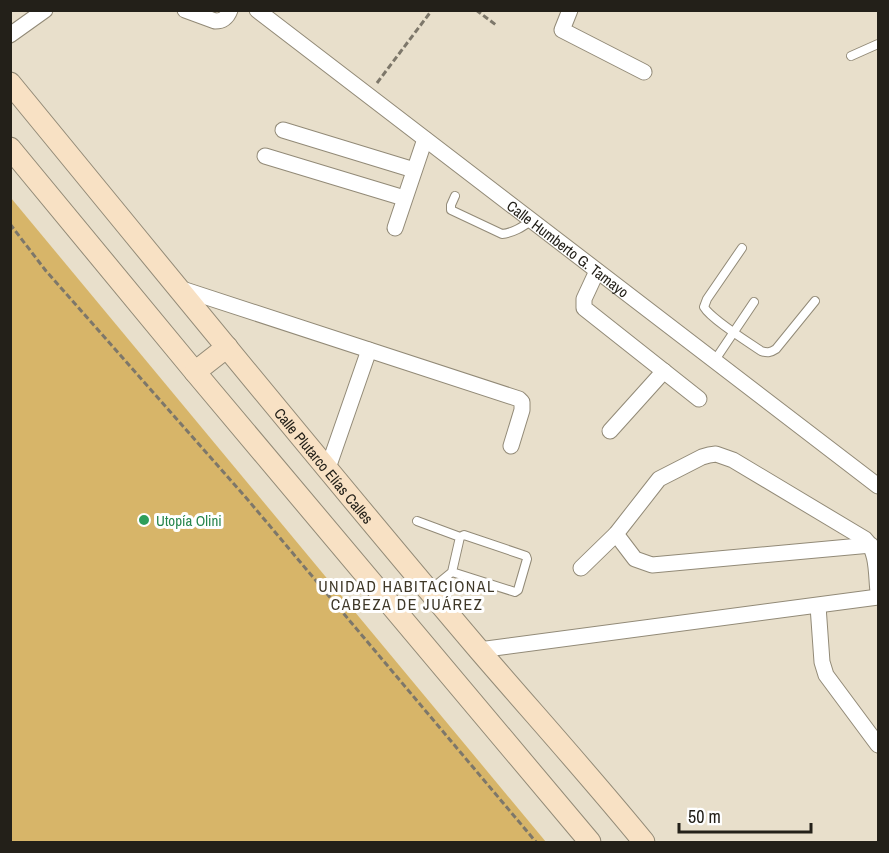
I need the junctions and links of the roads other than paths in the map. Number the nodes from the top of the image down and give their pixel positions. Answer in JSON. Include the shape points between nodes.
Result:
{"nodes":[{"id":1,"x":45,"y":10,"type":"edge"},
{"id":2,"x":185,"y":10,"type":"edge"},
{"id":3,"x":230,"y":10,"type":"edge"},
{"id":4,"x":257,"y":10,"type":"edge"},
{"id":5,"x":570,"y":10,"type":"edge"},
{"id":6,"x":10,"y":35,"type":"edge"},
{"id":7,"x":879,"y":44,"type":"edge"},
{"id":8,"x":851,"y":56,"type":"dead end"},
{"id":9,"x":644,"y":72,"type":"dead end"},
{"id":10,"x":10,"y":83,"type":"edge"},
{"id":11,"x":283,"y":130,"type":"dead end"},
{"id":12,"x":425,"y":139,"type":"junction"},
{"id":13,"x":10,"y":148,"type":"edge"},
{"id":14,"x":265,"y":156,"type":"dead end"},
{"id":15,"x":414,"y":170,"type":"junction"},
{"id":16,"x":455,"y":196,"type":"dead end"},
{"id":17,"x":404,"y":198,"type":"junction"},
{"id":18,"x":531,"y":221,"type":"junction"},
{"id":19,"x":395,"y":228,"type":"dead end"},
{"id":20,"x":742,"y":248,"type":"dead end"},
{"id":21,"x":597,"y":271,"type":"junction"},
{"id":22,"x":178,"y":288,"type":"junction"},
{"id":23,"x":815,"y":301,"type":"dead end"},
{"id":24,"x":754,"y":302,"type":"dead end"},
{"id":25,"x":733,"y":331,"type":"junction"},
{"id":26,"x":227,"y":347,"type":"junction"},
{"id":27,"x":369,"y":350,"type":"junction"},
{"id":28,"x":715,"y":360,"type":"junction"},
{"id":29,"x":664,"y":371,"type":"junction"},
{"id":30,"x":195,"y":372,"type":"junction"},
{"id":31,"x":699,"y":399,"type":"dead end"},
{"id":32,"x":610,"y":431,"type":"dead end"},
{"id":33,"x":511,"y":446,"type":"dead end"},
{"id":34,"x":328,"y":468,"type":"junction"},
{"id":35,"x":879,"y":486,"type":"edge"},
{"id":36,"x":417,"y":521,"type":"dead end"},
{"id":37,"x":616,"y":534,"type":"junction"},
{"id":38,"x":460,"y":537,"type":"junction"},
{"id":39,"x":871,"y":545,"type":"junction"},
{"id":40,"x":581,"y":568,"type":"dead end"},
{"id":41,"x":452,"y":572,"type":"junction"},
{"id":42,"x":430,"y":590,"type":"junction"},
{"id":43,"x":879,"y":595,"type":"edge"},
{"id":44,"x":819,"y":606,"type":"junction"},
{"id":45,"x":479,"y":650,"type":"junction"},
{"id":46,"x":879,"y":745,"type":"edge"},
{"id":47,"x":590,"y":843,"type":"edge"},
{"id":48,"x":644,"y":843,"type":"edge"}],
"edges":[{"from":1,"to":6,"type":"street"},
{"from":2,"to":3,"type":"street","via":[[220,21]]},
{"from":4,"to":12,"type":"street","name":"Calle Humberto G. Tamayo"},
{"from":5,"to":9,"type":"street","via":[[562,30]]},
{"from":7,"to":8,"type":"lane"},
{"from":10,"to":22,"type":"street","name":"Calle Plutarco Elías Calles"},
{"from":11,"to":15,"type":"street"},
{"from":12,"to":15,"type":"street"},
{"from":12,"to":18,"type":"street","name":"Calle Humberto G. Tamayo"},
{"from":13,"to":30,"type":"street"},
{"from":14,"to":17,"type":"street"},
{"from":15,"to":17,"type":"street"},
{"from":16,"to":18,"type":"lane","via":[[452,210],[502,234]]},
{"from":17,"to":19,"type":"street"},
{"from":18,"to":21,"type":"street","name":"Calle Humberto G. Tamayo"},
{"from":20,"to":25,"type":"lane","via":[[704,307]]},
{"from":21,"to":28,"type":"street","name":"Calle Humberto G. Tamayo"},
{"from":21,"to":29,"type":"street","via":[[584,308]]},
{"from":22,"to":26,"type":"street","name":"Calle Plutarco Elías Calles"},
{"from":22,"to":27,"type":"street"},
{"from":23,"to":25,"type":"lane","via":[[771,352],[761,351]]},
{"from":24,"to":25,"type":"lane"},
{"from":25,"to":28,"type":"lane"},
{"from":26,"to":30,"type":"street"},
{"from":26,"to":34,"type":"street","name":"Calle Plutarco Elías Calles"},
{"from":27,"to":33,"type":"street","via":[[519,399],[522,410]]},
{"from":27,"to":34,"type":"street"},
{"from":28,"to":35,"type":"street","name":"Calle Humberto G. Tamayo"},
{"from":29,"to":31,"type":"street"},
{"from":29,"to":32,"type":"street"},
{"from":30,"to":47,"type":"street"},
{"from":34,"to":42,"type":"street","name":"Calle Plutarco Elías Calles"},
{"from":36,"to":38,"type":"lane"},
{"from":37,"to":39,"type":"street","via":[[635,559],[652,565]]},
{"from":37,"to":39,"type":"street","via":[[659,479],[702,456],[716,454],[733,460]]},
{"from":37,"to":40,"type":"street"},
{"from":38,"to":41,"type":"lane"},
{"from":38,"to":41,"type":"lane","via":[[464,535],[527,559],[515,592]]},
{"from":39,"to":43,"type":"street"},
{"from":41,"to":42,"type":"lane"},
{"from":42,"to":45,"type":"street","name":"Calle Plutarco Elías Calles"},
{"from":43,"to":44,"type":"street"},
{"from":44,"to":45,"type":"street"},
{"from":44,"to":46,"type":"street","via":[[826,675]]},
{"from":45,"to":48,"type":"street","name":"Calle Plutarco Elías Calles"}]}
